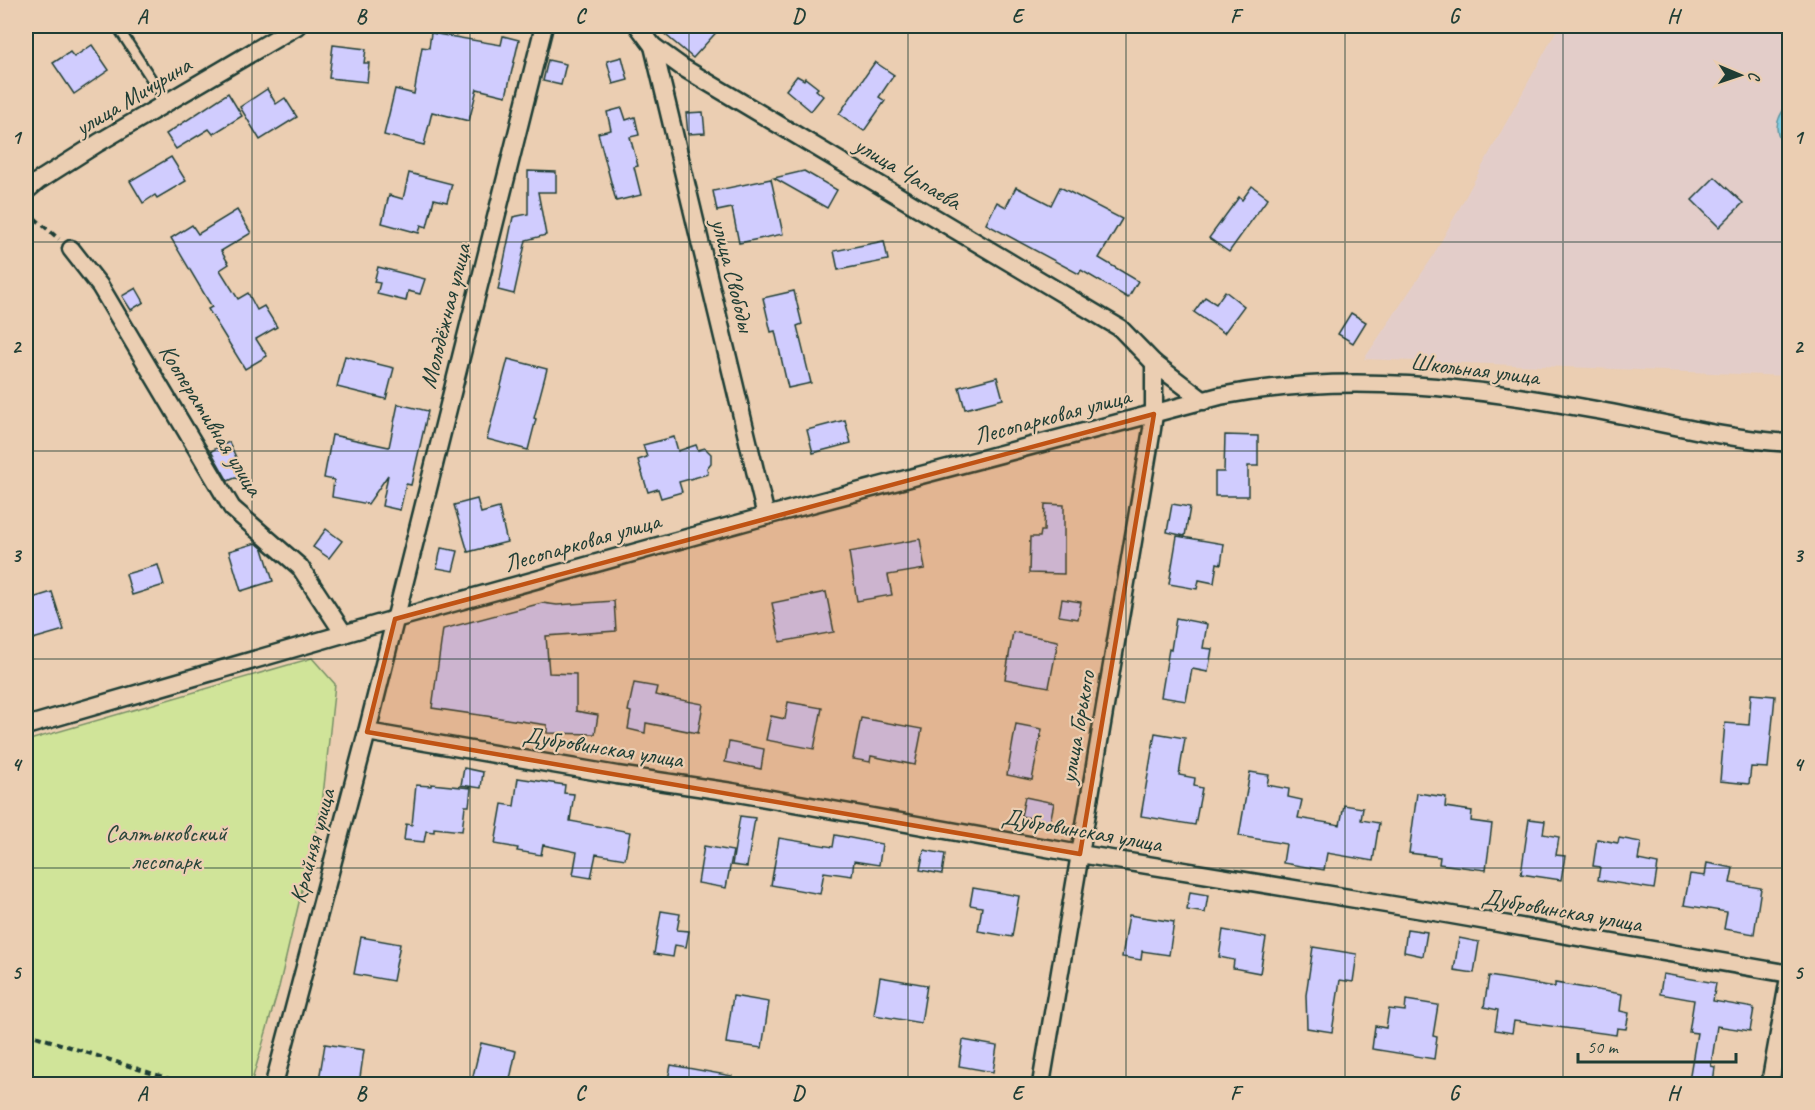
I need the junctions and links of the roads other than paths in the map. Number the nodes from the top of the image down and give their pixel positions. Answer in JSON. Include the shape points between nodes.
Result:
{"nodes":[{"id":1,"x":117,"y":26,"type":"edge"},
{"id":2,"x":297,"y":26,"type":"edge"},
{"id":3,"x":544,"y":26,"type":"edge"},
{"id":4,"x":638,"y":26,"type":"edge"},
{"id":5,"x":653,"y":46,"type":"junction"},
{"id":6,"x":167,"y":103,"type":"junction"},
{"id":7,"x":26,"y":191,"type":"edge"},
{"id":8,"x":71,"y":249,"type":"road end"},
{"id":9,"x":1154,"y":363,"type":"junction"},
{"id":10,"x":1204,"y":401,"type":"junction"},
{"id":11,"x":1154,"y":414,"type":"junction"},
{"id":12,"x":1790,"y":443,"type":"edge"},
{"id":13,"x":766,"y":516,"type":"junction"},
{"id":14,"x":395,"y":619,"type":"junction"},
{"id":15,"x":344,"y":634,"type":"junction"},
{"id":16,"x":26,"y":726,"type":"edge"},
{"id":17,"x":367,"y":732,"type":"junction"},
{"id":18,"x":1080,"y":854,"type":"junction"},
{"id":19,"x":1789,"y":973,"type":"edge"},
{"id":20,"x":274,"y":1084,"type":"edge"},
{"id":21,"x":1041,"y":1084,"type":"edge"},
{"id":22,"x":1770,"y":1084,"type":"edge"}],
"edges":[{"from":1,"to":6,"type":"lane"},
{"from":2,"to":6,"type":"street","name":"улица Мичурина"},
{"from":3,"to":14,"type":"street","name":"Молодёжная улица"},
{"from":4,"to":5,"type":"street","name":"улица Чапаева"},
{"from":5,"to":9,"type":"street","name":"улица Чапаева","via":[[1120,328]]},
{"from":5,"to":13,"type":"street","name":"улица Свободы"},
{"from":6,"to":7,"type":"street","name":"улица Мичурина"},
{"from":8,"to":15,"type":"street","name":"Кооперативная улица","via":[[100,286],[232,508],[300,567]]},
{"from":9,"to":10,"type":"street","name":"улица Чапаева"},
{"from":9,"to":11,"type":"street"},
{"from":10,"to":11,"type":"street","name":"Школьная улица"},
{"from":10,"to":12,"type":"street","name":"Школьная улица","via":[[1296,384],[1455,387]]},
{"from":11,"to":13,"type":"street","name":"Лесопарковая улица"},
{"from":11,"to":18,"type":"street","name":"улица Горького"},
{"from":13,"to":14,"type":"street","name":"Лесопарковая улица"},
{"from":14,"to":15,"type":"street","name":"Лесопарковая улица"},
{"from":14,"to":17,"type":"street","name":"Крайняя улица"},
{"from":15,"to":16,"type":"street","name":"Лесопарковая улица"},
{"from":17,"to":18,"type":"street","name":"Дубровинская улица"},
{"from":17,"to":20,"type":"street","name":"Крайняя улица"},
{"from":18,"to":19,"type":"street","name":"Дубровинская улица"},
{"from":18,"to":21,"type":"street","name":"улица Горького"},
{"from":19,"to":22,"type":"street"}]}
